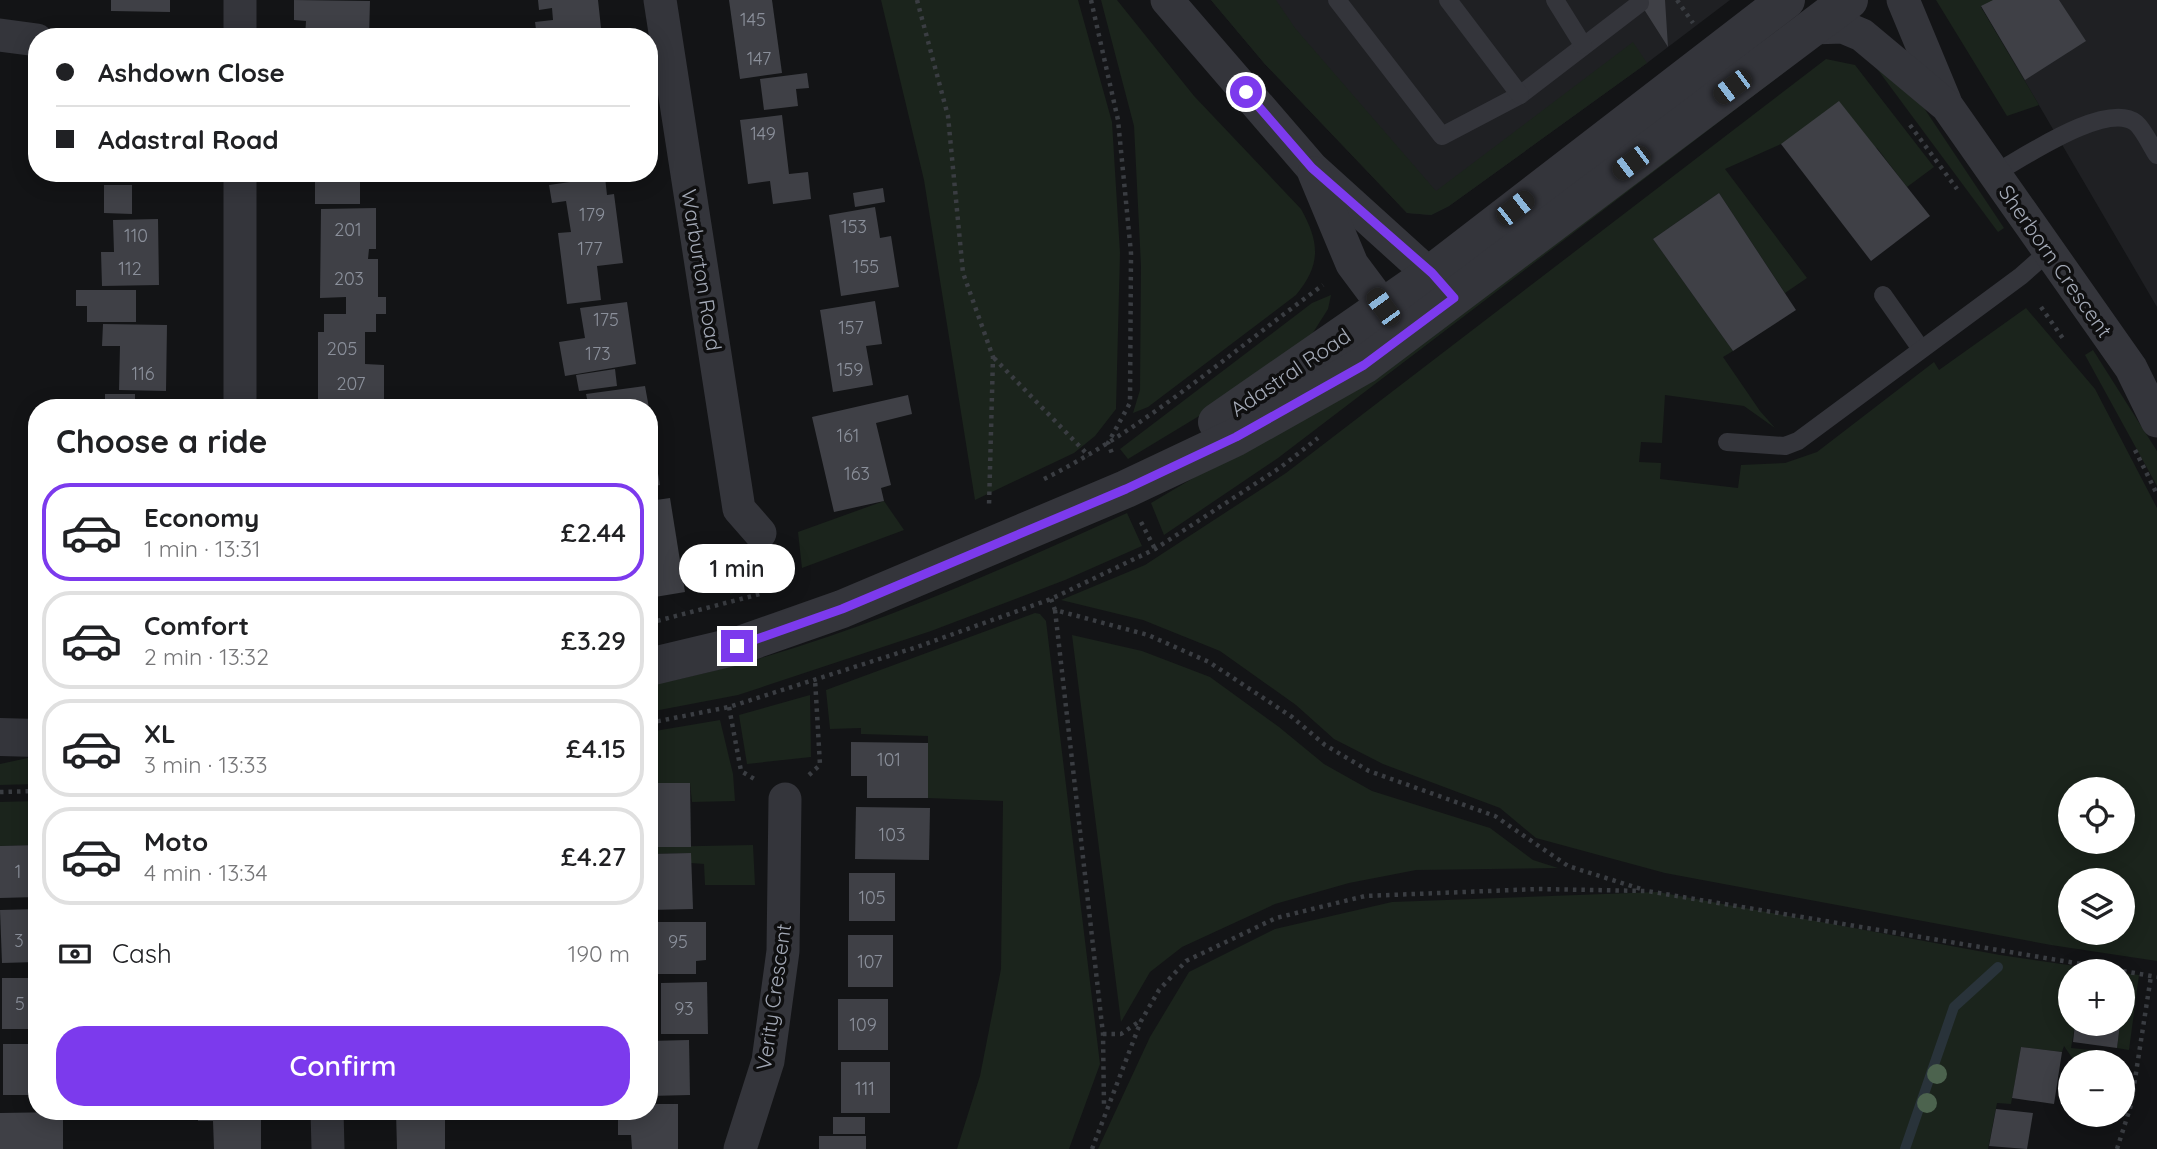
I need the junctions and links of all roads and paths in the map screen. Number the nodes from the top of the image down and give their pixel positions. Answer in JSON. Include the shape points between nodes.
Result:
{"nodes":[{"id":1,"x":240,"y":0,"type":"edge"},
{"id":2,"x":660,"y":0,"type":"edge"},
{"id":3,"x":917,"y":0,"type":"edge"},
{"id":4,"x":1091,"y":0,"type":"edge"},
{"id":5,"x":1167,"y":0,"type":"edge"},
{"id":6,"x":1337,"y":0,"type":"edge"},
{"id":7,"x":1448,"y":0,"type":"edge"},
{"id":8,"x":1555,"y":0,"type":"edge"},
{"id":9,"x":1677,"y":0,"type":"edge"},
{"id":10,"x":1786,"y":0,"type":"edge"},
{"id":11,"x":1849,"y":0,"type":"edge"},
{"id":12,"x":1858,"y":0,"type":"edge"},
{"id":13,"x":1903,"y":0,"type":"edge"},
{"id":14,"x":1640,"y":3,"type":"dead end"},
{"id":15,"x":1814,"y":14,"type":"edge"},
{"id":16,"x":1696,"y":26,"type":"dead end"},
{"id":17,"x":240,"y":28,"type":"edge"},
{"id":18,"x":0,"y":35,"type":"edge"},
{"id":19,"x":28,"y":39,"type":"edge"},
{"id":20,"x":1583,"y":45,"type":"junction"},
{"id":21,"x":1881,"y":48,"type":"junction"},
{"id":22,"x":1520,"y":95,"type":"junction"},
{"id":23,"x":1947,"y":106,"type":"junction"},
{"id":24,"x":1619,"y":126,"type":"junction"},
{"id":25,"x":2157,"y":155,"type":"edge"},
{"id":26,"x":1312,"y":168,"type":"junction"},
{"id":27,"x":1995,"y":173,"type":"junction"},
{"id":28,"x":240,"y":182,"type":"edge"},
{"id":29,"x":2048,"y":252,"type":"junction"},
{"id":30,"x":1352,"y":264,"type":"junction"},
{"id":31,"x":1443,"y":285,"type":"junction"},
{"id":32,"x":1883,"y":295,"type":"dead end"},
{"id":33,"x":1394,"y":321,"type":"junction"},
{"id":34,"x":1921,"y":349,"type":"junction"},
{"id":35,"x":993,"y":357,"type":"junction"},
{"id":36,"x":240,"y":399,"type":"edge"},
{"id":37,"x":2155,"y":413,"type":"edge"},
{"id":38,"x":1727,"y":442,"type":"dead end"},
{"id":39,"x":1108,"y":443,"type":"junction"},
{"id":40,"x":1088,"y":456,"type":"junction"},
{"id":41,"x":1037,"y":482,"type":"dead end"},
{"id":42,"x":1126,"y":489,"type":"junction"},
{"id":43,"x":1001,"y":500,"type":"dead end"},
{"id":44,"x":989,"y":506,"type":"junction"},
{"id":45,"x":977,"y":512,"type":"dead end"},
{"id":46,"x":760,"y":533,"type":"dead end"},
{"id":47,"x":1155,"y":549,"type":"dead end"},
{"id":48,"x":770,"y":591,"type":"dead end"},
{"id":49,"x":1051,"y":599,"type":"dead end"},
{"id":50,"x":1055,"y":610,"type":"junction"},
{"id":51,"x":658,"y":621,"type":"edge"},
{"id":52,"x":658,"y":665,"type":"edge"},
{"id":53,"x":815,"y":679,"type":"dead end"},
{"id":54,"x":729,"y":708,"type":"dead end"},
{"id":55,"x":0,"y":737,"type":"edge"},
{"id":56,"x":28,"y":738,"type":"edge"},
{"id":57,"x":28,"y":791,"type":"edge"},
{"id":58,"x":0,"y":792,"type":"edge"},
{"id":59,"x":785,"y":799,"type":"junction"},
{"id":60,"x":1647,"y":891,"type":"junction"},
{"id":61,"x":2058,"y":960,"type":"edge"},
{"id":62,"x":2135,"y":973,"type":"edge"},
{"id":63,"x":2154,"y":976,"type":"edge"},
{"id":64,"x":1141,"y":1021,"type":"junction"},
{"id":65,"x":1103,"y":1034,"type":"junction"},
{"id":66,"x":1105,"y":1109,"type":"junction"},
{"id":67,"x":327,"y":1120,"type":"edge"},
{"id":68,"x":328,"y":1149,"type":"edge"},
{"id":69,"x":740,"y":1149,"type":"edge"},
{"id":70,"x":1092,"y":1149,"type":"edge"},
{"id":71,"x":2117,"y":1149,"type":"edge"}],
"edges":[{"from":1,"to":17,"type":"street"},
{"from":2,"to":46,"type":"street","name":"Warburton Road","via":[[739,509]]},
{"from":3,"to":35,"type":"path","via":[[948,116],[963,273]]},
{"from":4,"to":39,"type":"path","via":[[1118,120],[1131,253],[1130,403]]},
{"from":5,"to":26,"type":"street"},
{"from":6,"to":22,"type":"lane","via":[[1442,136]]},
{"from":7,"to":22,"type":"lane"},
{"from":8,"to":20,"type":"lane"},
{"from":9,"to":16,"type":"path"},
{"from":10,"to":24,"type":"street","name":"Adastral Road"},
{"from":11,"to":15,"type":"street","name":"Adastral Road"},
{"from":12,"to":21,"type":"street","name":"Sherborn Crescent"},
{"from":13,"to":23,"type":"street","name":"Sherborn Crescent"},
{"from":14,"to":20,"type":"lane"},
{"from":15,"to":21,"type":"street","name":"Sherborn Crescent"},
{"from":15,"to":24,"type":"street","via":[[1675,107]]},
{"from":15,"to":31,"type":"street","name":"Adastral Road"},
{"from":18,"to":19,"type":"street"},
{"from":20,"to":22,"type":"lane"},
{"from":21,"to":23,"type":"street","name":"Sherborn Crescent"},
{"from":23,"to":27,"type":"street","name":"Sherborn Crescent"},
{"from":24,"to":31,"type":"street","name":"Adastral Road"},
{"from":25,"to":27,"type":"lane","via":[[2136,123],[2106,118],[2079,127]]},
{"from":26,"to":30,"type":"street"},
{"from":26,"to":31,"type":"street"},
{"from":27,"to":29,"type":"street","name":"Sherborn Crescent"},
{"from":28,"to":36,"type":"street"},
{"from":29,"to":34,"type":"lane"},
{"from":29,"to":37,"type":"street","name":"Sherborn Crescent","via":[[2131,368]]},
{"from":30,"to":33,"type":"street"},
{"from":30,"to":39,"type":"path"},
{"from":31,"to":33,"type":"street","name":"Adastral Road"},
{"from":32,"to":34,"type":"lane"},
{"from":33,"to":42,"type":"street","name":"Adastral Road","via":[[1182,445]]},
{"from":34,"to":38,"type":"lane","via":[[1798,441],[1785,446]]},
{"from":35,"to":40,"type":"path"},
{"from":35,"to":44,"type":"path"},
{"from":39,"to":40,"type":"path"},
{"from":39,"to":42,"type":"path"},
{"from":40,"to":41,"type":"path"},
{"from":42,"to":47,"type":"path"},
{"from":42,"to":52,"type":"street","name":"Adastral Road","via":[[842,609],[737,646]]},
{"from":43,"to":44,"type":"path"},
{"from":44,"to":45,"type":"path"},
{"from":48,"to":51,"type":"path"},
{"from":49,"to":50,"type":"path"},
{"from":50,"to":60,"type":"path","via":[[1148,635],[1209,662],[1369,771],[1495,816],[1568,866]]},
{"from":50,"to":65,"type":"path"},
{"from":53,"to":59,"type":"path","via":[[820,765]]},
{"from":54,"to":59,"type":"path","via":[[741,771]]},
{"from":55,"to":56,"type":"street"},
{"from":57,"to":58,"type":"path"},
{"from":59,"to":69,"type":"street","name":"Verity Crescent","via":[[783,951],[768,1061]]},
{"from":60,"to":61,"type":"path"},
{"from":60,"to":64,"type":"path","via":[[1538,889],[1365,896],[1276,918],[1186,961],[1159,990]]},
{"from":62,"to":63,"type":"path"},
{"from":63,"to":71,"type":"path","via":[[2131,1105]]},
{"from":64,"to":65,"type":"path","via":[[1121,1034]]},
{"from":64,"to":66,"type":"path"},
{"from":65,"to":66,"type":"path"},
{"from":66,"to":70,"type":"path"},
{"from":67,"to":68,"type":"street"}]}
